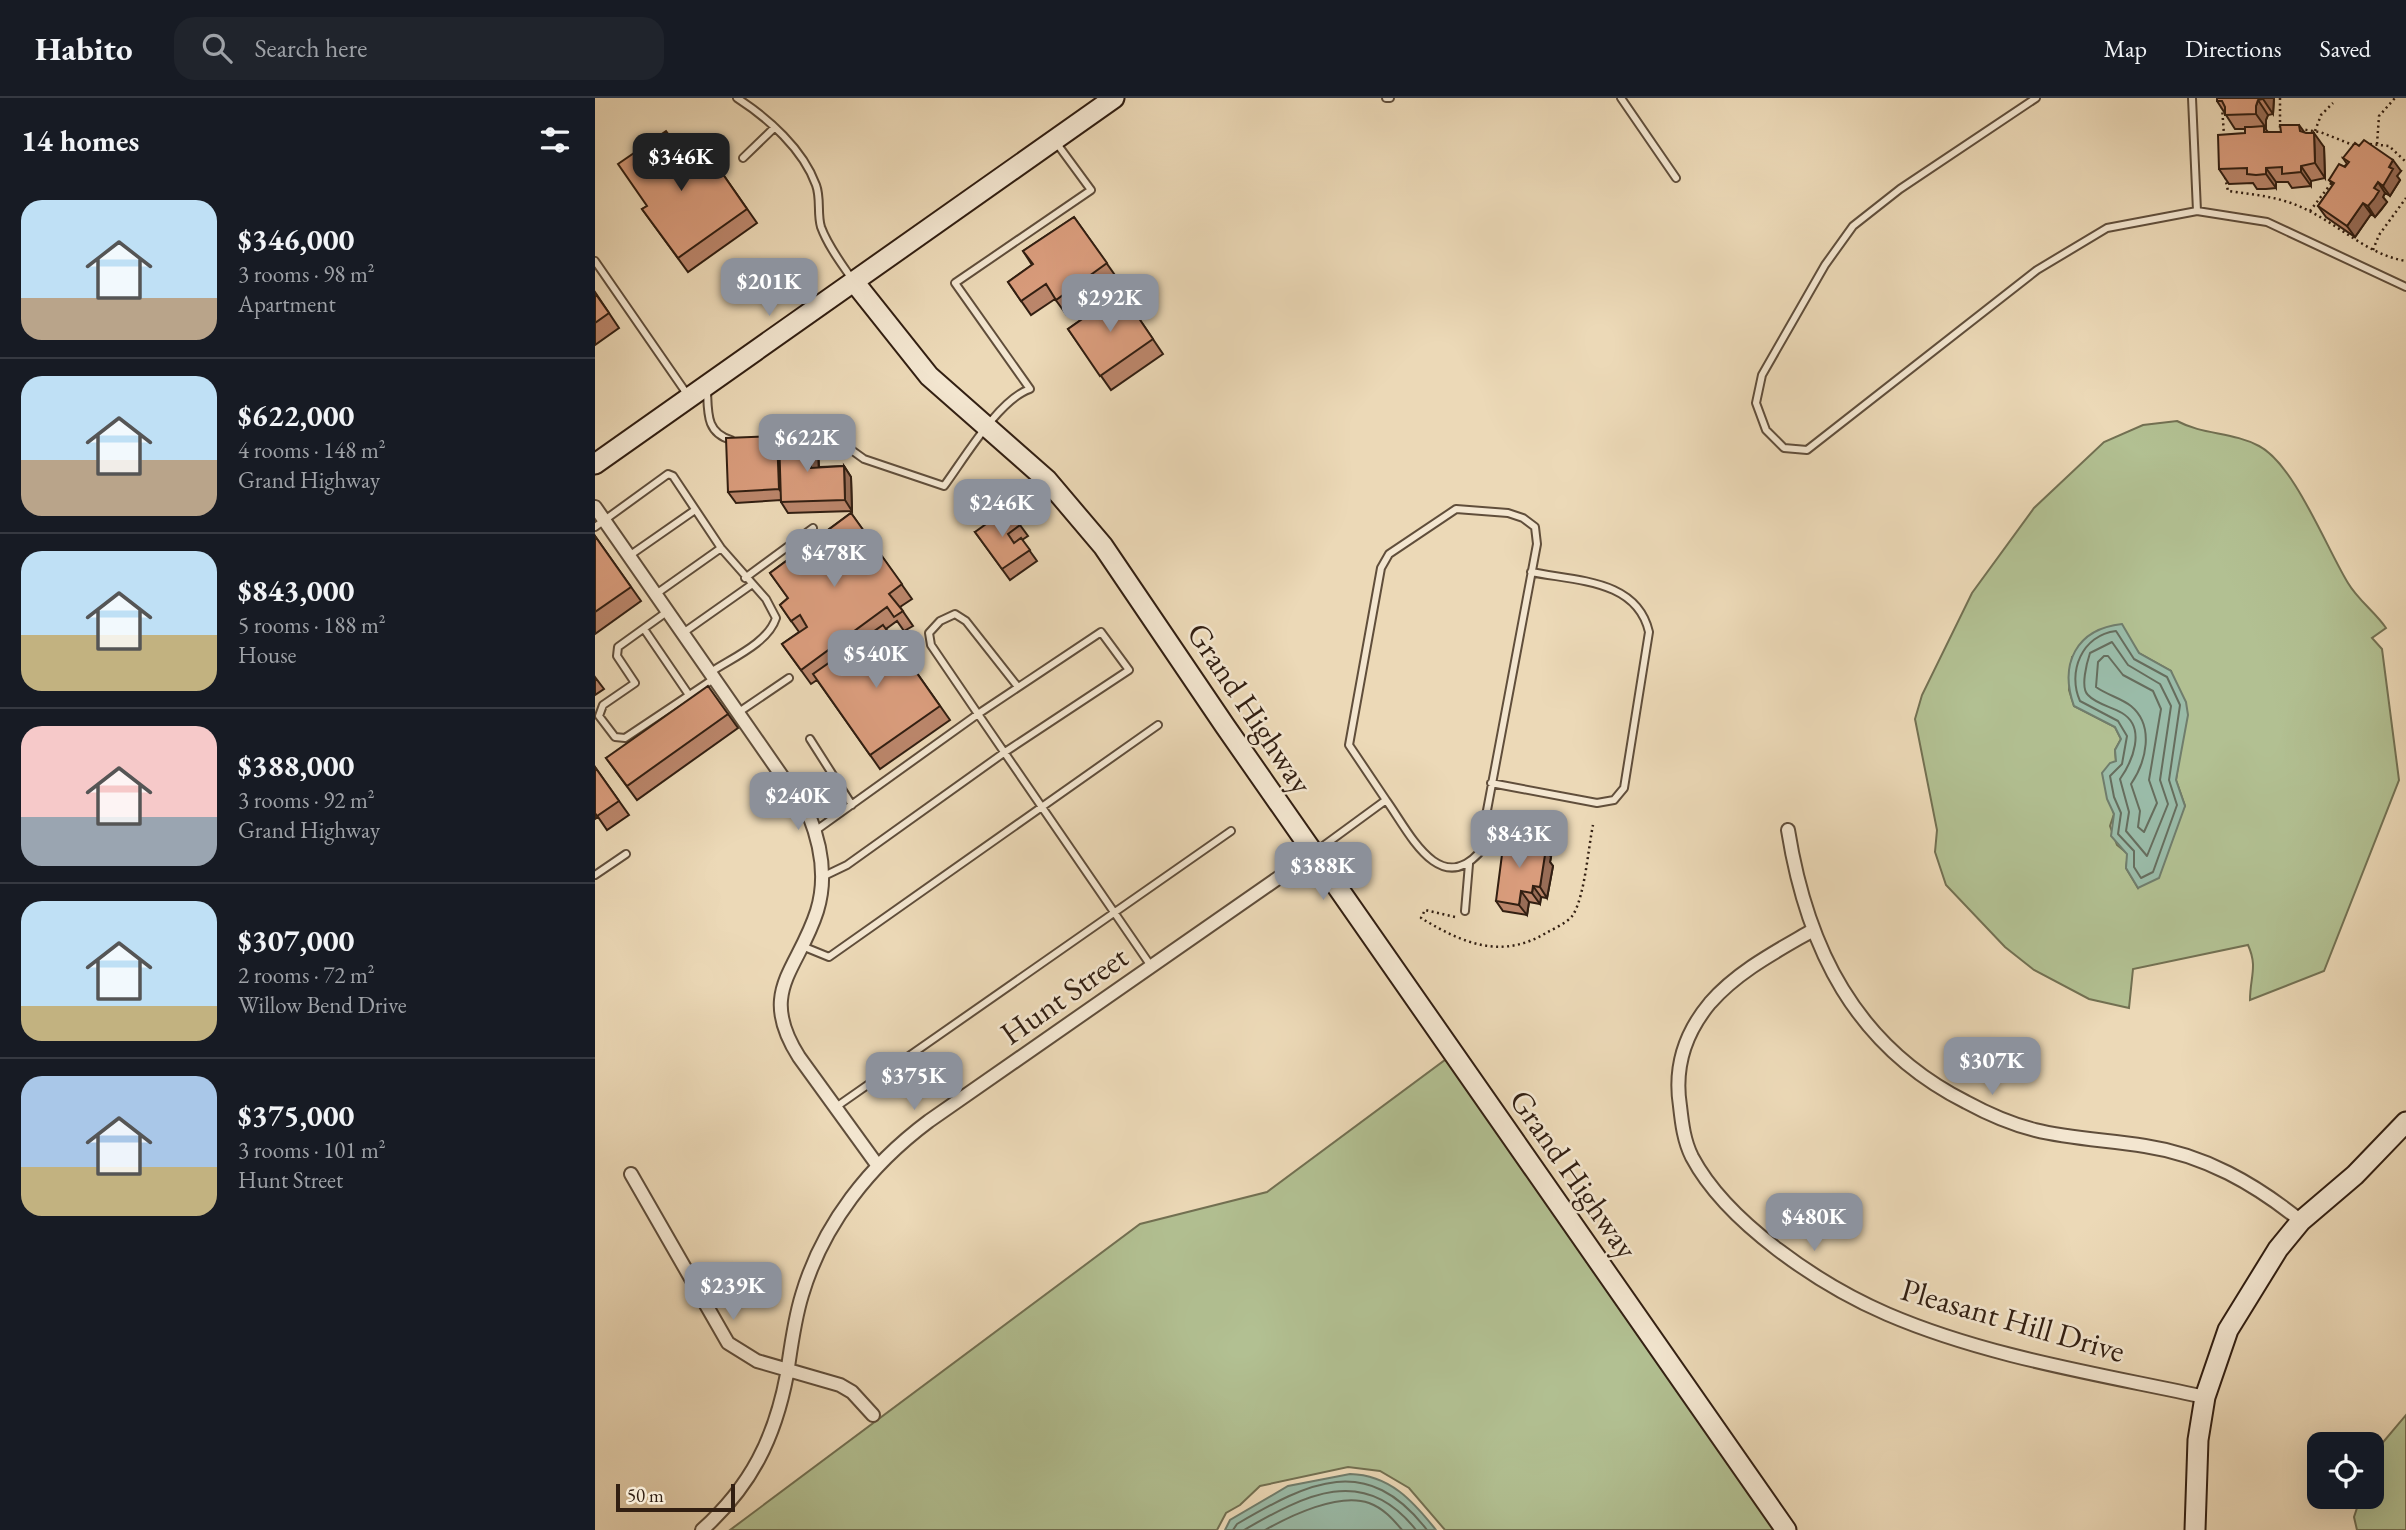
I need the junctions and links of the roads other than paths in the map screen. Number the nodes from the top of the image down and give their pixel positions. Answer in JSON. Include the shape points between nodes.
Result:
{"nodes":[{"id":1,"x":737,"y":98,"type":"edge"},
{"id":2,"x":1114,"y":98,"type":"edge"},
{"id":3,"x":1621,"y":98,"type":"edge"},
{"id":4,"x":2036,"y":98,"type":"edge"},
{"id":5,"x":2192,"y":98,"type":"edge"},
{"id":6,"x":774,"y":128,"type":"junction"},
{"id":7,"x":1054,"y":140,"type":"junction"},
{"id":8,"x":743,"y":158,"type":"dead end"},
{"id":9,"x":1676,"y":178,"type":"dead end"},
{"id":10,"x":2197,"y":211,"type":"junction"},
{"id":11,"x":595,"y":261,"type":"edge"},
{"id":12,"x":855,"y":283,"type":"junction"},
{"id":13,"x":2406,"y":287,"type":"edge"},
{"id":14,"x":706,"y":387,"type":"junction"},
{"id":15,"x":690,"y":398,"type":"junction"},
{"id":16,"x":987,"y":428,"type":"junction"},
{"id":17,"x":795,"y":438,"type":"edge"},
{"id":18,"x":745,"y":440,"type":"edge"},
{"id":19,"x":595,"y":464,"type":"edge"},
{"id":20,"x":595,"y":507,"type":"edge"},
{"id":21,"x":695,"y":510,"type":"junction"},
{"id":22,"x":600,"y":524,"type":"edge"},
{"id":23,"x":813,"y":528,"type":"dead end"},
{"id":24,"x":721,"y":548,"type":"junction"},
{"id":25,"x":629,"y":555,"type":"junction"},
{"id":26,"x":1531,"y":572,"type":"junction"},
{"id":27,"x":745,"y":578,"type":"junction"},
{"id":28,"x":751,"y":585,"type":"junction"},
{"id":29,"x":656,"y":594,"type":"junction"},
{"id":30,"x":668,"y":611,"type":"junction"},
{"id":31,"x":643,"y":629,"type":"junction"},
{"id":32,"x":683,"y":633,"type":"junction"},
{"id":33,"x":713,"y":675,"type":"junction"},
{"id":34,"x":789,"y":678,"type":"dead end"},
{"id":35,"x":1018,"y":687,"type":"junction"},
{"id":36,"x":689,"y":695,"type":"junction"},
{"id":37,"x":739,"y":712,"type":"junction"},
{"id":38,"x":978,"y":714,"type":"junction"},
{"id":39,"x":1158,"y":725,"type":"dead end"},
{"id":40,"x":810,"y":739,"type":"dead end"},
{"id":41,"x":1005,"y":752,"type":"junction"},
{"id":42,"x":1491,"y":783,"type":"junction"},
{"id":43,"x":1386,"y":800,"type":"junction"},
{"id":44,"x":852,"y":804,"type":"junction"},
{"id":45,"x":1042,"y":807,"type":"junction"},
{"id":46,"x":1788,"y":830,"type":"dead end"},
{"id":47,"x":815,"y":831,"type":"junction"},
{"id":48,"x":1231,"y":831,"type":"dead end"},
{"id":49,"x":1314,"y":853,"type":"junction"},
{"id":50,"x":626,"y":854,"type":"dead end"},
{"id":51,"x":1469,"y":864,"type":"junction"},
{"id":52,"x":595,"y":875,"type":"edge"},
{"id":53,"x":822,"y":877,"type":"junction"},
{"id":54,"x":1465,"y":911,"type":"dead end"},
{"id":55,"x":1115,"y":913,"type":"junction"},
{"id":56,"x":1813,"y":930,"type":"junction"},
{"id":57,"x":802,"y":946,"type":"junction"},
{"id":58,"x":1151,"y":966,"type":"junction"},
{"id":59,"x":835,"y":1107,"type":"junction"},
{"id":60,"x":2406,"y":1122,"type":"edge"},
{"id":61,"x":878,"y":1166,"type":"junction"},
{"id":62,"x":631,"y":1174,"type":"dead end"},
{"id":63,"x":2301,"y":1221,"type":"junction"},
{"id":64,"x":787,"y":1370,"type":"junction"},
{"id":65,"x":2205,"y":1397,"type":"junction"},
{"id":66,"x":873,"y":1415,"type":"dead end"},
{"id":67,"x":702,"y":1530,"type":"edge"},
{"id":68,"x":1786,"y":1530,"type":"edge"},
{"id":69,"x":2195,"y":1530,"type":"edge"}],
"edges":[{"from":1,"to":6,"type":"lane"},
{"from":2,"to":7,"type":"street"},
{"from":3,"to":9,"type":"lane"},
{"from":4,"to":10,"type":"lane","via":[[1853,226],[1825,265],[1762,375],[1756,403],[1766,430],[1784,448],[1807,450],[2037,270],[2107,228]]},
{"from":5,"to":10,"type":"lane"},
{"from":6,"to":8,"type":"lane"},
{"from":6,"to":12,"type":"lane","via":[[809,168],[818,188],[821,226]]},
{"from":7,"to":12,"type":"street"},
{"from":7,"to":16,"type":"lane","via":[[1091,190],[955,283],[1030,389],[1020,392]]},
{"from":10,"to":13,"type":"lane","via":[[2267,222]]},
{"from":11,"to":15,"type":"lane"},
{"from":12,"to":14,"type":"street"},
{"from":12,"to":16,"type":"street","name":"Grand Highway","via":[[929,376]]},
{"from":14,"to":15,"type":"street"},
{"from":14,"to":18,"type":"lane","via":[[709,426],[718,437]]},
{"from":15,"to":19,"type":"street"},
{"from":16,"to":17,"type":"lane","via":[[944,486],[864,459],[832,436]]},
{"from":16,"to":49,"type":"street","name":"Grand Highway","via":[[1047,480],[1103,545]]},
{"from":20,"to":22,"type":"street"},
{"from":21,"to":22,"type":"lane","via":[[668,474]]},
{"from":21,"to":24,"type":"lane"},
{"from":21,"to":25,"type":"lane"},
{"from":22,"to":25,"type":"street"},
{"from":23,"to":27,"type":"lane"},
{"from":24,"to":27,"type":"lane"},
{"from":24,"to":29,"type":"lane"},
{"from":25,"to":29,"type":"street"},
{"from":26,"to":42,"type":"lane"},
{"from":26,"to":42,"type":"lane","via":[[1618,589],[1646,619],[1649,632],[1624,788],[1614,800],[1597,803]]},
{"from":26,"to":43,"type":"lane","via":[[1535,527],[1508,513],[1464,508],[1448,512],[1385,560],[1349,746]]},
{"from":27,"to":28,"type":"lane"},
{"from":28,"to":32,"type":"lane"},
{"from":28,"to":33,"type":"lane","via":[[771,608],[776,618],[773,628]]},
{"from":29,"to":30,"type":"street"},
{"from":30,"to":31,"type":"lane"},
{"from":30,"to":32,"type":"street"},
{"from":31,"to":36,"type":"lane"},
{"from":31,"to":36,"type":"lane","via":[[618,647],[617,656],[635,683],[603,705],[600,716],[615,737],[625,738]]},
{"from":32,"to":33,"type":"street"},
{"from":33,"to":36,"type":"lane"},
{"from":33,"to":37,"type":"street"},
{"from":34,"to":37,"type":"lane"},
{"from":35,"to":38,"type":"lane"},
{"from":35,"to":38,"type":"lane","via":[[966,621],[955,614],[940,621],[929,633],[931,645]]},
{"from":35,"to":41,"type":"lane","via":[[1101,632],[1129,670]]},
{"from":37,"to":47,"type":"street","via":[[800,800]]},
{"from":38,"to":41,"type":"lane"},
{"from":38,"to":44,"type":"lane"},
{"from":39,"to":45,"type":"lane"},
{"from":40,"to":44,"type":"lane"},
{"from":41,"to":45,"type":"lane"},
{"from":41,"to":53,"type":"lane","via":[[847,865]]},
{"from":42,"to":51,"type":"lane","via":[[1479,853]]},
{"from":43,"to":49,"type":"lane"},
{"from":43,"to":51,"type":"lane","via":[[1427,857],[1456,869]]},
{"from":44,"to":47,"type":"lane"},
{"from":45,"to":55,"type":"lane"},
{"from":45,"to":57,"type":"lane","via":[[829,957]]},
{"from":46,"to":56,"type":"street"},
{"from":47,"to":53,"type":"street"},
{"from":48,"to":55,"type":"lane"},
{"from":49,"to":58,"type":"street","name":"Hunt Street"},
{"from":49,"to":68,"type":"street","name":"Grand Highway"},
{"from":50,"to":52,"type":"lane"},
{"from":51,"to":54,"type":"lane"},
{"from":53,"to":57,"type":"street","via":[[818,908]]},
{"from":55,"to":58,"type":"lane"},
{"from":55,"to":59,"type":"lane"},
{"from":56,"to":63,"type":"street","via":[[1843,993],[1865,1023],[1917,1073],[1949,1094],[2016,1125],[2146,1146],[2220,1168],[2268,1194]]},
{"from":56,"to":65,"type":"street","name":"Pleasant Hill Drive","via":[[1728,985],[1709,1004],[1683,1051],[1676,1084],[1685,1139],[1707,1180],[1765,1238],[1848,1295],[1887,1314],[2019,1356]]},
{"from":57,"to":59,"type":"street","via":[[783,986],[780,1014],[789,1041]]},
{"from":58,"to":61,"type":"street","name":"Hunt Street","via":[[929,1121]]},
{"from":59,"to":61,"type":"street"},
{"from":60,"to":63,"type":"street","via":[[2355,1175]]},
{"from":61,"to":64,"type":"street","name":"Hunt Street","via":[[844,1206],[817,1254],[801,1297]]},
{"from":62,"to":64,"type":"street","via":[[728,1343],[746,1357]]},
{"from":63,"to":65,"type":"street","via":[[2278,1249],[2228,1330]]},
{"from":64,"to":66,"type":"street","via":[[840,1385]]},
{"from":64,"to":67,"type":"street","name":"Hunt Street","via":[[774,1429],[754,1472]]},
{"from":65,"to":69,"type":"street","via":[[2198,1440]]}]}
